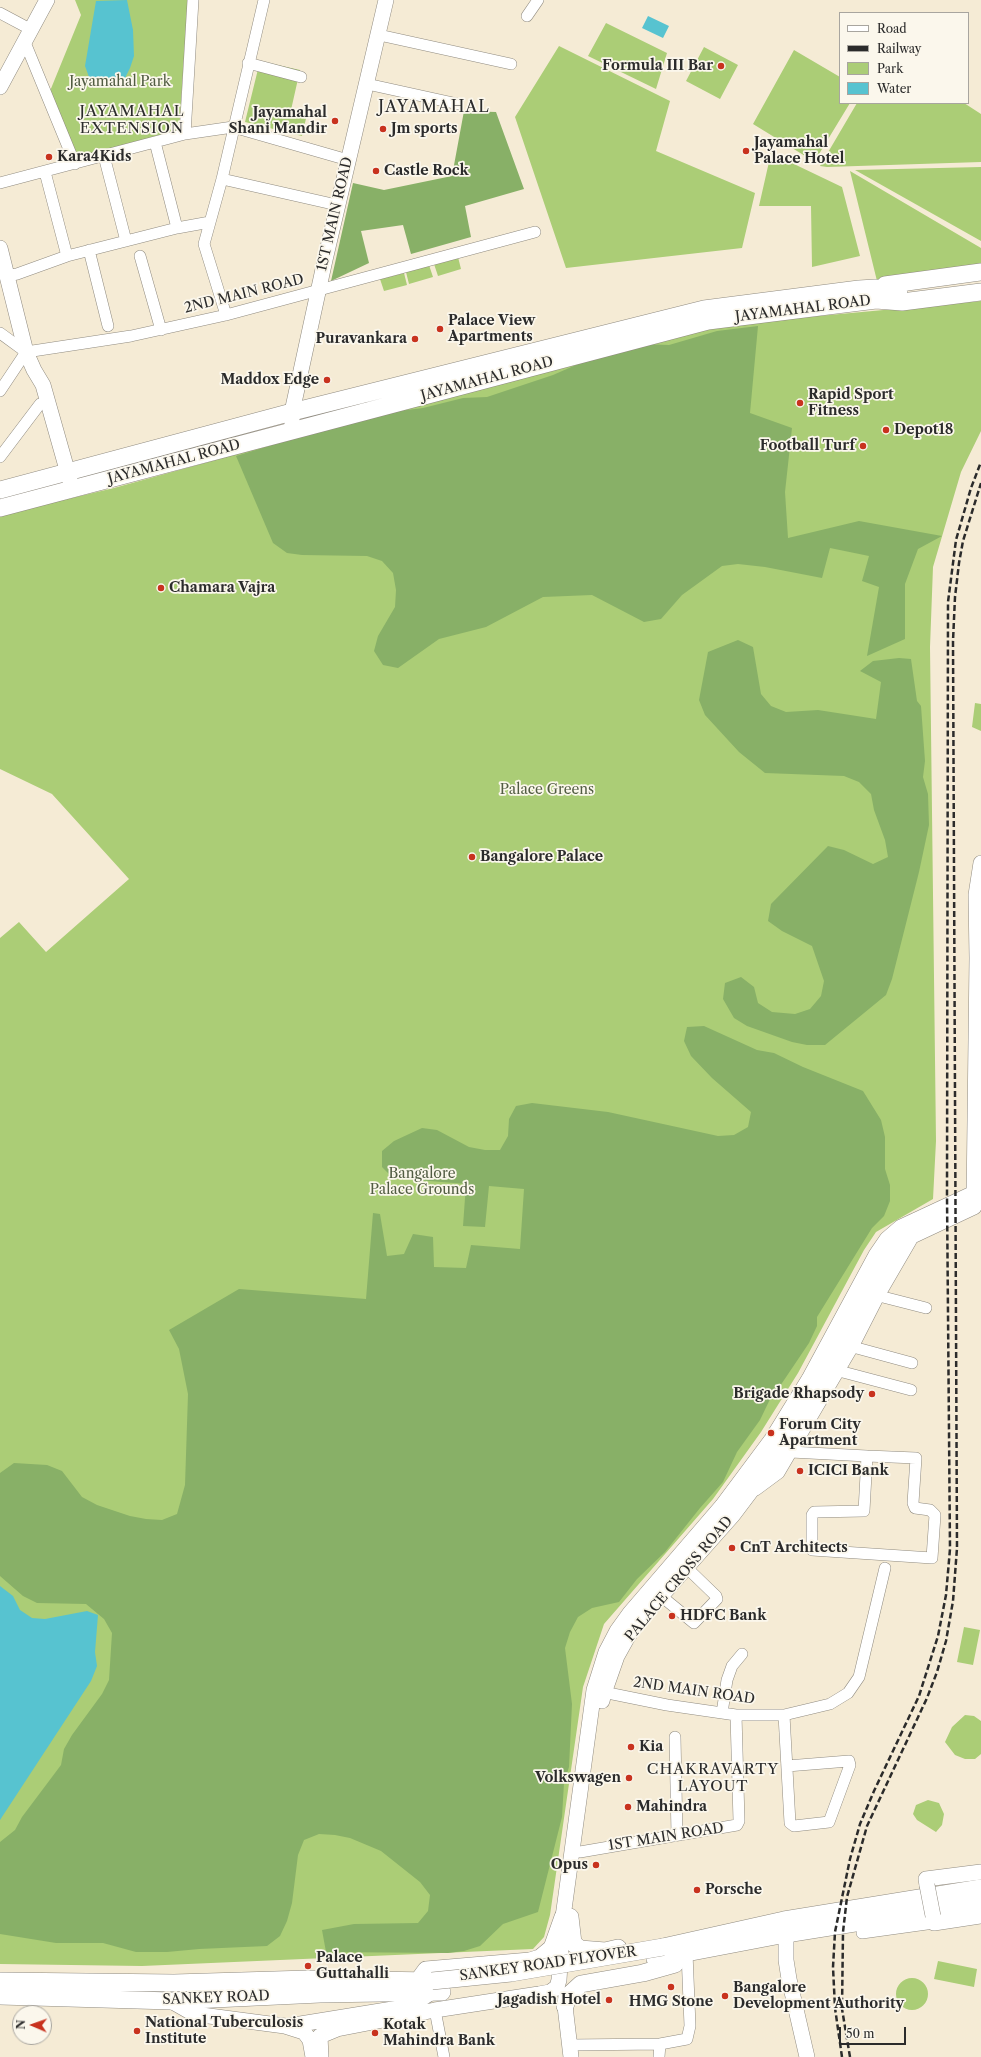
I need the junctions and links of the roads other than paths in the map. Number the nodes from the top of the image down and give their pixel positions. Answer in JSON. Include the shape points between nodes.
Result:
{"nodes":[{"id":1,"x":47,"y":0,"type":"edge"},
{"id":2,"x":192,"y":0,"type":"edge"},
{"id":3,"x":264,"y":0,"type":"edge"},
{"id":4,"x":386,"y":0,"type":"edge"},
{"id":5,"x":538,"y":0,"type":"edge"},
{"id":6,"x":0,"y":13,"type":"edge"},
{"id":7,"x":526,"y":16,"type":"dead end"},
{"id":8,"x":27,"y":35,"type":"junction"},
{"id":9,"x":379,"y":35,"type":"junction"},
{"id":10,"x":248,"y":63,"type":"junction"},
{"id":11,"x":511,"y":64,"type":"dead end"},
{"id":12,"x":301,"y":77,"type":"dead end"},
{"id":13,"x":367,"y":84,"type":"junction"},
{"id":14,"x":0,"y":87,"type":"edge"},
{"id":15,"x":458,"y":104,"type":"dead end"},
{"id":16,"x":233,"y":127,"type":"junction"},
{"id":17,"x":185,"y":134,"type":"junction"},
{"id":18,"x":155,"y":142,"type":"junction"},
{"id":19,"x":104,"y":156,"type":"junction"},
{"id":20,"x":348,"y":160,"type":"junction"},
{"id":21,"x":75,"y":164,"type":"junction"},
{"id":22,"x":45,"y":172,"type":"junction"},
{"id":23,"x":222,"y":179,"type":"junction"},
{"id":24,"x":0,"y":183,"type":"edge"},
{"id":25,"x":337,"y":206,"type":"junction"},
{"id":26,"x":210,"y":222,"type":"junction"},
{"id":27,"x":177,"y":228,"type":"junction"},
{"id":28,"x":535,"y":232,"type":"dead end"},
{"id":29,"x":126,"y":241,"type":"junction"},
{"id":30,"x":0,"y":248,"type":"edge"},
{"id":31,"x":89,"y":250,"type":"junction"},
{"id":32,"x":67,"y":256,"type":"junction"},
{"id":33,"x":140,"y":256,"type":"dead end"},
{"id":34,"x":981,"y":272,"type":"edge"},
{"id":35,"x":4,"y":273,"type":"edge"},
{"id":36,"x":981,"y":281,"type":"edge"},
{"id":37,"x":875,"y":288,"type":"junction"},
{"id":38,"x":318,"y":290,"type":"junction"},
{"id":39,"x":981,"y":292,"type":"edge"},
{"id":40,"x":226,"y":315,"type":"junction"},
{"id":41,"x":108,"y":326,"type":"dead end"},
{"id":42,"x":161,"y":330,"type":"junction"},
{"id":43,"x":0,"y":333,"type":"edge"},
{"id":44,"x":26,"y":352,"type":"junction"},
{"id":45,"x":34,"y":370,"type":"junction"},
{"id":46,"x":0,"y":391,"type":"edge"},
{"id":47,"x":40,"y":404,"type":"junction"},
{"id":48,"x":292,"y":412,"type":"junction"},
{"id":49,"x":292,"y":430,"type":"junction"},
{"id":50,"x":0,"y":457,"type":"edge"},
{"id":51,"x":64,"y":473,"type":"junction"},
{"id":52,"x":0,"y":490,"type":"edge"},
{"id":53,"x":69,"y":491,"type":"junction"},
{"id":54,"x":0,"y":508,"type":"edge"},
{"id":55,"x":981,"y":863,"type":"edge"},
{"id":56,"x":978,"y":895,"type":"edge"},
{"id":57,"x":979,"y":966,"type":"edge"},
{"id":58,"x":978,"y":1200,"type":"edge"},
{"id":59,"x":929,"y":1224,"type":"junction"},
{"id":60,"x":911,"y":1241,"type":"dead end"},
{"id":61,"x":879,"y":1296,"type":"junction"},
{"id":62,"x":926,"y":1308,"type":"dead end"},
{"id":63,"x":853,"y":1347,"type":"junction"},
{"id":64,"x":912,"y":1363,"type":"dead end"},
{"id":65,"x":839,"y":1371,"type":"junction"},
{"id":66,"x":911,"y":1390,"type":"dead end"},
{"id":67,"x":791,"y":1452,"type":"junction"},
{"id":68,"x":867,"y":1456,"type":"junction"},
{"id":69,"x":749,"y":1494,"type":"junction"},
{"id":70,"x":728,"y":1511,"type":"junction"},
{"id":71,"x":687,"y":1568,"type":"junction"},
{"id":72,"x":886,"y":1568,"type":"dead end"},
{"id":73,"x":662,"y":1596,"type":"junction"},
{"id":74,"x":742,"y":1654,"type":"dead end"},
{"id":75,"x":599,"y":1691,"type":"junction"},
{"id":76,"x":722,"y":1713,"type":"junction"},
{"id":77,"x":736,"y":1715,"type":"junction"},
{"id":78,"x":784,"y":1715,"type":"junction"},
{"id":79,"x":676,"y":1737,"type":"dead end"},
{"id":80,"x":787,"y":1766,"type":"junction"},
{"id":81,"x":677,"y":1835,"type":"junction"},
{"id":82,"x":580,"y":1852,"type":"junction"},
{"id":83,"x":981,"y":1872,"type":"edge"},
{"id":84,"x":981,"y":1888,"type":"edge"},
{"id":85,"x":981,"y":1903,"type":"edge"},
{"id":86,"x":931,"y":1905,"type":"junction"},
{"id":87,"x":981,"y":1916,"type":"edge"},
{"id":88,"x":566,"y":1917,"type":"junction"},
{"id":89,"x":862,"y":1933,"type":"dead end"},
{"id":90,"x":786,"y":1934,"type":"junction"},
{"id":91,"x":670,"y":1950,"type":"junction"},
{"id":92,"x":605,"y":1951,"type":"junction"},
{"id":93,"x":564,"y":1956,"type":"junction"},
{"id":94,"x":530,"y":1961,"type":"junction"},
{"id":95,"x":0,"y":1981,"type":"edge"},
{"id":96,"x":431,"y":1986,"type":"junction"},
{"id":97,"x":0,"y":1996,"type":"edge"},
{"id":98,"x":171,"y":2001,"type":"junction"},
{"id":99,"x":565,"y":2006,"type":"junction"},
{"id":100,"x":435,"y":2010,"type":"junction"},
{"id":101,"x":285,"y":2026,"type":"junction"},
{"id":102,"x":660,"y":2044,"type":"junction"},
{"id":103,"x":571,"y":2051,"type":"edge"},
{"id":104,"x":313,"y":2057,"type":"edge"},
{"id":105,"x":321,"y":2057,"type":"edge"},
{"id":106,"x":444,"y":2057,"type":"edge"},
{"id":107,"x":659,"y":2057,"type":"edge"},
{"id":108,"x":807,"y":2057,"type":"edge"}],
"edges":[{"from":1,"to":8,"type":"street"},
{"from":2,"to":17,"type":"street"},
{"from":3,"to":10,"type":"street"},
{"from":4,"to":9,"type":"street","name":"1ST MAIN ROAD"},
{"from":5,"to":7,"type":"street"},
{"from":6,"to":8,"type":"street"},
{"from":8,"to":14,"type":"street"},
{"from":8,"to":21,"type":"street"},
{"from":9,"to":11,"type":"street"},
{"from":9,"to":13,"type":"street","name":"1ST MAIN ROAD"},
{"from":10,"to":12,"type":"street"},
{"from":10,"to":16,"type":"street"},
{"from":13,"to":15,"type":"street"},
{"from":13,"to":20,"type":"street","name":"1ST MAIN ROAD"},
{"from":16,"to":17,"type":"street"},
{"from":16,"to":20,"type":"street"},
{"from":16,"to":23,"type":"street"},
{"from":17,"to":18,"type":"street"},
{"from":18,"to":19,"type":"street"},
{"from":18,"to":27,"type":"street"},
{"from":19,"to":21,"type":"street"},
{"from":19,"to":29,"type":"street"},
{"from":20,"to":25,"type":"street","name":"1ST MAIN ROAD"},
{"from":21,"to":22,"type":"street"},
{"from":22,"to":24,"type":"street"},
{"from":22,"to":32,"type":"street"},
{"from":23,"to":25,"type":"street"},
{"from":23,"to":26,"type":"street"},
{"from":25,"to":38,"type":"street","name":"1ST MAIN ROAD"},
{"from":26,"to":27,"type":"street"},
{"from":26,"to":40,"type":"street","via":[[204,244]]},
{"from":27,"to":29,"type":"street"},
{"from":28,"to":38,"type":"street","name":"2ND MAIN ROAD"},
{"from":29,"to":31,"type":"street"},
{"from":30,"to":35,"type":"street"},
{"from":31,"to":32,"type":"street"},
{"from":31,"to":41,"type":"street"},
{"from":32,"to":35,"type":"street"},
{"from":33,"to":42,"type":"street"},
{"from":34,"to":37,"type":"main road"},
{"from":35,"to":44,"type":"street"},
{"from":36,"to":37,"type":"main road","name":"JAYAMAHAL ROAD","via":[[903,290]]},
{"from":37,"to":48,"type":"main road","name":"JAYAMAHAL ROAD","via":[[704,309]]},
{"from":38,"to":40,"type":"street","name":"2ND MAIN ROAD"},
{"from":38,"to":48,"type":"street","name":"1ST MAIN ROAD"},
{"from":39,"to":49,"type":"main road","name":"JAYAMAHAL ROAD","via":[[902,302],[876,300],[708,321]]},
{"from":40,"to":42,"type":"street","name":"2ND MAIN ROAD"},
{"from":42,"to":44,"type":"street","name":"2ND MAIN ROAD"},
{"from":43,"to":44,"type":"street"},
{"from":44,"to":45,"type":"street"},
{"from":44,"to":46,"type":"street"},
{"from":45,"to":47,"type":"street","via":[[34,386]]},
{"from":45,"to":51,"type":"street","via":[[43,385]]},
{"from":47,"to":50,"type":"street"},
{"from":47,"to":51,"type":"street"},
{"from":48,"to":49,"type":"street","name":"1ST MAIN ROAD"},
{"from":48,"to":51,"type":"main road","name":"JAYAMAHAL ROAD"},
{"from":49,"to":53,"type":"main road","name":"JAYAMAHAL ROAD"},
{"from":51,"to":52,"type":"main road","name":"JAYAMAHAL ROAD"},
{"from":51,"to":53,"type":"street"},
{"from":53,"to":54,"type":"main road","name":"JAYAMAHAL ROAD"},
{"from":55,"to":56,"type":"street"},
{"from":56,"to":57,"type":"street"},
{"from":57,"to":58,"type":"street"},
{"from":58,"to":59,"type":"street"},
{"from":59,"to":69,"type":"street","name":"PALACE CROSS ROAD","via":[[896,1248],[886,1262],[784,1446]]},
{"from":59,"to":70,"type":"street","name":"PALACE CROSS ROAD","via":[[901,1227],[887,1239],[805,1386]]},
{"from":60,"to":61,"type":"street"},
{"from":61,"to":62,"type":"street"},
{"from":61,"to":63,"type":"street"},
{"from":63,"to":64,"type":"street"},
{"from":63,"to":65,"type":"street"},
{"from":65,"to":66,"type":"street"},
{"from":65,"to":67,"type":"street"},
{"from":67,"to":68,"type":"street"},
{"from":67,"to":69,"type":"street","via":[[779,1473]]},
{"from":68,"to":68,"type":"street","via":[[916,1458],[913,1503],[915,1508],[934,1513],[932,1558],[812,1550],[814,1512],[864,1511]]},
{"from":69,"to":70,"type":"street","name":"PALACE CROSS ROAD"},
{"from":70,"to":71,"type":"street","name":"PALACE CROSS ROAD"},
{"from":70,"to":75,"type":"street","name":"PALACE CROSS ROAD","via":[[630,1613],[617,1631],[606,1652]]},
{"from":71,"to":73,"type":"street","name":"PALACE CROSS ROAD"},
{"from":71,"to":73,"type":"street","via":[[717,1599],[694,1623]]},
{"from":72,"to":78,"type":"street","name":"2ND MAIN ROAD","via":[[859,1676],[854,1685],[842,1698],[830,1704]]},
{"from":73,"to":75,"type":"street","name":"PALACE CROSS ROAD","via":[[627,1638]]},
{"from":74,"to":76,"type":"street","via":[[732,1666],[727,1680]]},
{"from":75,"to":76,"type":"street","name":"2ND MAIN ROAD"},
{"from":75,"to":82,"type":"street","name":"PALACE CROSS ROAD"},
{"from":75,"to":88,"type":"street","name":"PALACE CROSS ROAD"},
{"from":76,"to":77,"type":"street","name":"2ND MAIN ROAD"},
{"from":77,"to":78,"type":"street","name":"2ND MAIN ROAD"},
{"from":77,"to":81,"type":"street","name":"1ST MAIN ROAD","via":[[738,1823],[735,1826]]},
{"from":78,"to":80,"type":"street"},
{"from":79,"to":81,"type":"street"},
{"from":80,"to":80,"type":"street","via":[[790,1823],[794,1826],[829,1822],[850,1762],[845,1760]]},
{"from":81,"to":82,"type":"street","name":"1ST MAIN ROAD"},
{"from":82,"to":88,"type":"street","name":"PALACE CROSS ROAD"},
{"from":83,"to":86,"type":"street","via":[[926,1879]]},
{"from":84,"to":86,"type":"main road"},
{"from":85,"to":86,"type":"main road"},
{"from":86,"to":87,"type":"street"},
{"from":86,"to":89,"type":"street"},
{"from":86,"to":90,"type":"main road"},
{"from":86,"to":91,"type":"main road","via":[[747,1928]]},
{"from":88,"to":92,"type":"main road","via":[[573,1943],[580,1949]]},
{"from":88,"to":93,"type":"street","name":"PALACE CROSS ROAD"},
{"from":88,"to":94,"type":"main road","via":[[552,1948],[546,1954]]},
{"from":90,"to":91,"type":"main road"},
{"from":90,"to":108,"type":"street","via":[[789,1978]]},
{"from":91,"to":92,"type":"main road","via":[[660,1940]]},
{"from":91,"to":96,"type":"main road","name":"SANKEY ROAD FLYOVER","bridge":true},
{"from":91,"to":99,"type":"main road","via":[[673,1966],[580,1984],[569,1995]]},
{"from":91,"to":102,"type":"street","via":[[690,2026],[687,2039]]},
{"from":92,"to":93,"type":"main road"},
{"from":93,"to":94,"type":"main road"},
{"from":93,"to":99,"type":"street","name":"PALACE CROSS ROAD"},
{"from":93,"to":100,"type":"street","name":"PALACE CROSS ROAD","via":[[557,1987],[550,1992]]},
{"from":94,"to":96,"type":"main road","via":[[426,1970]]},
{"from":95,"to":96,"type":"main road","name":"SANKEY ROAD","via":[[174,1984],[308,1979]]},
{"from":96,"to":98,"type":"main road","name":"SANKEY ROAD"},
{"from":96,"to":101,"type":"street","via":[[415,2003],[399,2008]]},
{"from":97,"to":98,"type":"main road","name":"SANKEY ROAD"},
{"from":98,"to":101,"type":"street","via":[[194,2014]]},
{"from":99,"to":103,"type":"street","name":"PALACE CROSS ROAD"},
{"from":100,"to":105,"type":"street","via":[[337,2029],[322,2035]]},
{"from":100,"to":106,"type":"street"},
{"from":101,"to":104,"type":"street","via":[[304,2032],[310,2040]]},
{"from":102,"to":103,"type":"street"},
{"from":102,"to":107,"type":"street"}]}
